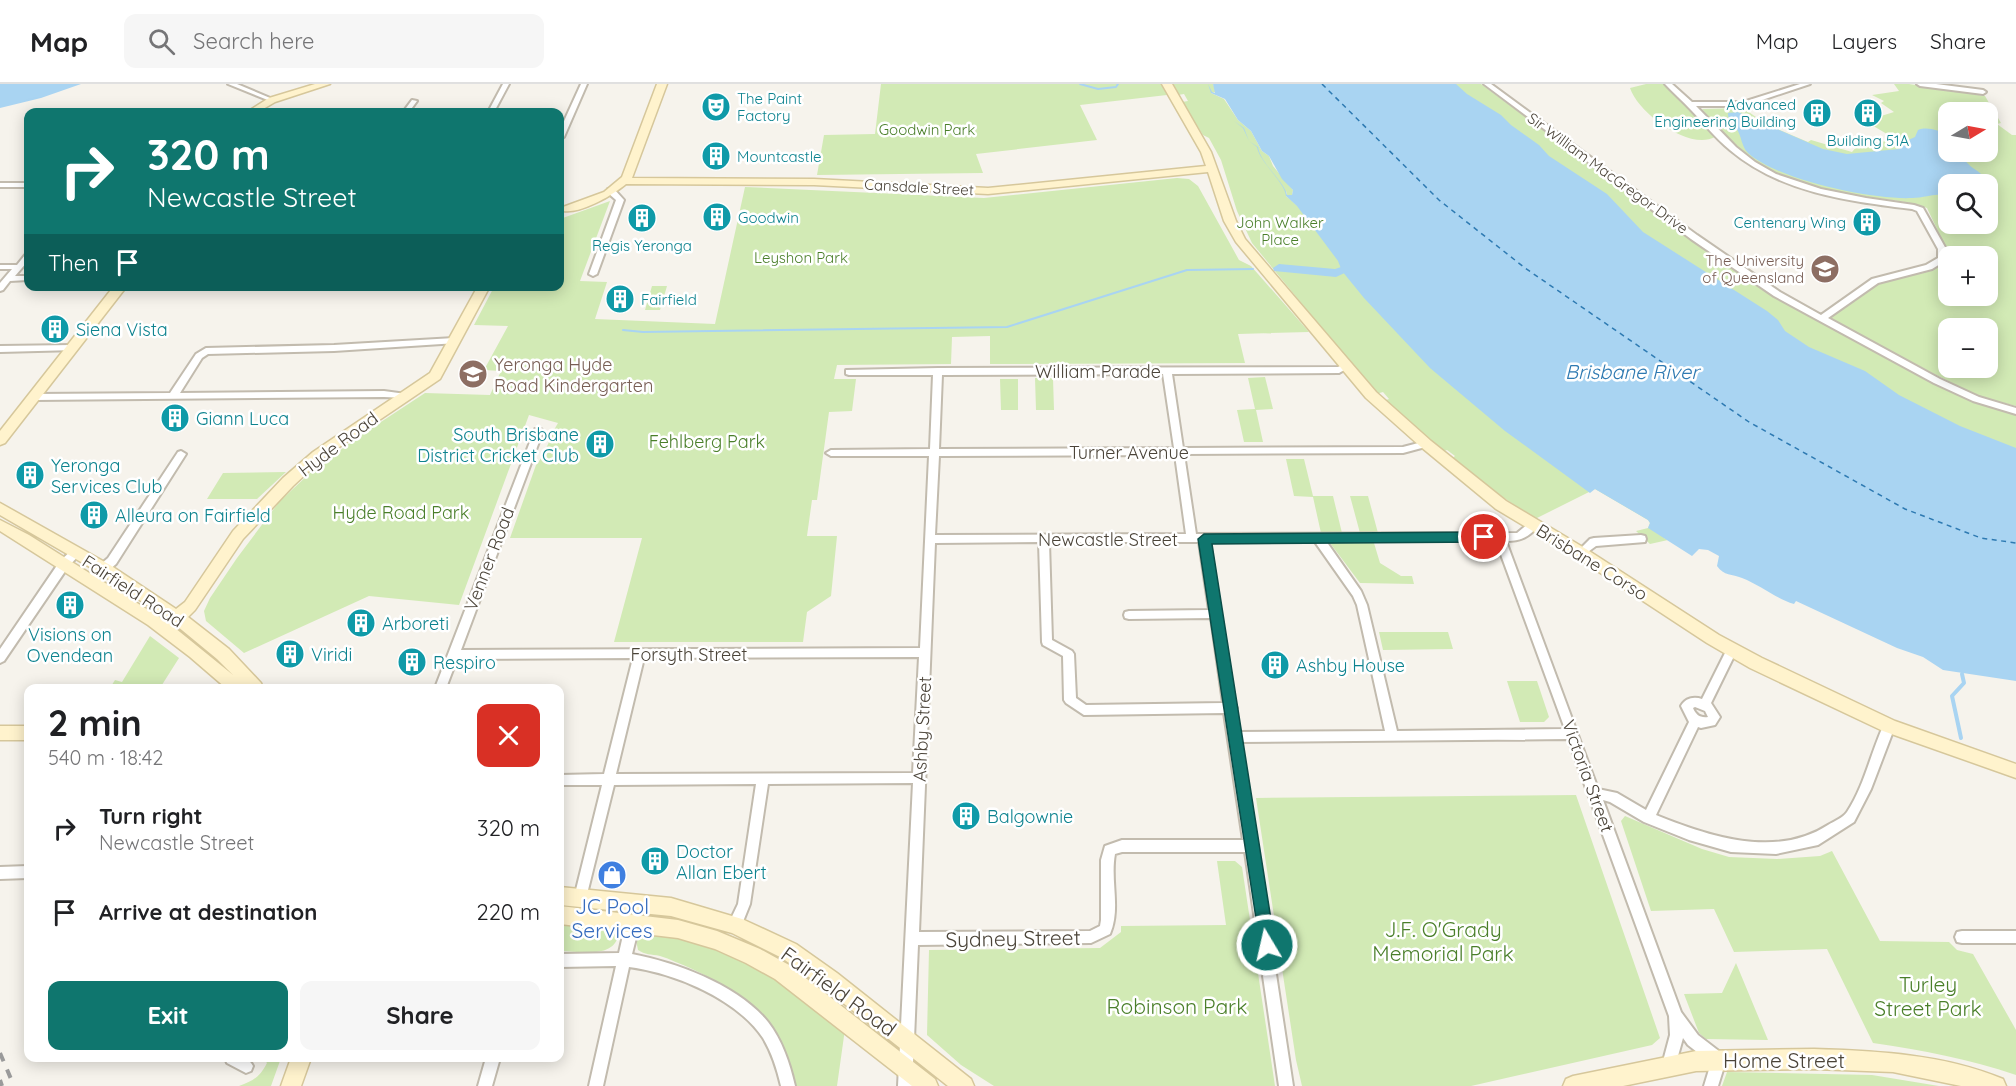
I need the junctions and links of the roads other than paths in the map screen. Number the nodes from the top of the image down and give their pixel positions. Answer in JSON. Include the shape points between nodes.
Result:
{"nodes":[{"id":1,"x":231,"y":84,"type":"edge"},
{"id":2,"x":325,"y":84,"type":"edge"},
{"id":3,"x":506,"y":84,"type":"edge"},
{"id":4,"x":584,"y":84,"type":"edge"},
{"id":5,"x":662,"y":84,"type":"edge"},
{"id":6,"x":1167,"y":84,"type":"edge"},
{"id":7,"x":1487,"y":84,"type":"edge"},
{"id":8,"x":1668,"y":84,"type":"edge"},
{"id":9,"x":1807,"y":84,"type":"edge"},
{"id":10,"x":1920,"y":84,"type":"edge"},
{"id":11,"x":1983,"y":92,"type":"dead end"},
{"id":12,"x":272,"y":100,"type":"junction"},
{"id":13,"x":414,"y":101,"type":"dead end"},
{"id":14,"x":1691,"y":104,"type":"junction"},
{"id":15,"x":259,"y":108,"type":"edge"},
{"id":16,"x":409,"y":108,"type":"edge"},
{"id":17,"x":493,"y":108,"type":"edge"},
{"id":18,"x":564,"y":128,"type":"edge"},
{"id":19,"x":1213,"y":168,"type":"junction"},
{"id":20,"x":624,"y":181,"type":"junction"},
{"id":21,"x":0,"y":185,"type":"edge"},
{"id":22,"x":24,"y":185,"type":"edge"},
{"id":23,"x":610,"y":191,"type":"junction"},
{"id":24,"x":564,"y":210,"type":"edge"},
{"id":25,"x":24,"y":262,"type":"edge"},
{"id":26,"x":0,"y":267,"type":"edge"},
{"id":27,"x":20,"y":267,"type":"junction"},
{"id":28,"x":593,"y":274,"type":"dead end"},
{"id":29,"x":24,"y":278,"type":"edge"},
{"id":30,"x":9,"y":279,"type":"junction"},
{"id":31,"x":0,"y":288,"type":"edge"},
{"id":32,"x":117,"y":291,"type":"edge"},
{"id":33,"x":481,"y":291,"type":"edge"},
{"id":34,"x":1821,"y":319,"type":"junction"},
{"id":35,"x":454,"y":341,"type":"junction"},
{"id":36,"x":73,"y":348,"type":"junction"},
{"id":37,"x":0,"y":349,"type":"edge"},
{"id":38,"x":1347,"y":366,"type":"junction"},
{"id":39,"x":1167,"y":371,"type":"junction"},
{"id":40,"x":849,"y":372,"type":"dead end"},
{"id":41,"x":938,"y":372,"type":"junction"},
{"id":42,"x":172,"y":396,"type":"junction"},
{"id":43,"x":403,"y":396,"type":"junction"},
{"id":44,"x":35,"y":397,"type":"junction"},
{"id":45,"x":2016,"y":411,"type":"edge"},
{"id":46,"x":538,"y":431,"type":"dead end"},
{"id":47,"x":0,"y":440,"type":"edge"},
{"id":48,"x":1426,"y":444,"type":"junction"},
{"id":49,"x":1178,"y":452,"type":"junction"},
{"id":50,"x":831,"y":453,"type":"dead end"},
{"id":51,"x":935,"y":453,"type":"junction"},
{"id":52,"x":182,"y":454,"type":"dead end"},
{"id":53,"x":0,"y":508,"type":"edge"},
{"id":54,"x":0,"y":525,"type":"edge"},
{"id":55,"x":1533,"y":526,"type":"junction"},
{"id":56,"x":1500,"y":537,"type":"junction"},
{"id":57,"x":1318,"y":538,"type":"junction"},
{"id":58,"x":931,"y":539,"type":"junction"},
{"id":59,"x":1044,"y":539,"type":"junction"},
{"id":60,"x":1192,"y":539,"type":"junction"},
{"id":61,"x":1204,"y":539,"type":"junction"},
{"id":62,"x":1641,"y":539,"type":"dead end"},
{"id":63,"x":76,"y":553,"type":"junction"},
{"id":64,"x":1581,"y":553,"type":"junction"},
{"id":65,"x":64,"y":564,"type":"junction"},
{"id":66,"x":105,"y":569,"type":"junction"},
{"id":67,"x":91,"y":579,"type":"junction"},
{"id":68,"x":1216,"y":614,"type":"junction"},
{"id":69,"x":1129,"y":615,"type":"dead end"},
{"id":70,"x":178,"y":618,"type":"junction"},
{"id":71,"x":164,"y":629,"type":"junction"},
{"id":72,"x":1732,"y":650,"type":"junction"},
{"id":73,"x":925,"y":652,"type":"junction"},
{"id":74,"x":640,"y":654,"type":"junction"},
{"id":75,"x":453,"y":655,"type":"junction"},
{"id":76,"x":0,"y":658,"type":"edge"},
{"id":77,"x":232,"y":684,"type":"edge"},
{"id":78,"x":251,"y":684,"type":"edge"},
{"id":79,"x":442,"y":684,"type":"edge"},
{"id":80,"x":1705,"y":704,"type":"junction"},
{"id":81,"x":1231,"y":708,"type":"junction"},
{"id":82,"x":1695,"y":721,"type":"junction"},
{"id":83,"x":1889,"y":726,"type":"junction"},
{"id":84,"x":0,"y":733,"type":"edge"},
{"id":85,"x":24,"y":733,"type":"edge"},
{"id":86,"x":1573,"y":734,"type":"junction"},
{"id":87,"x":1392,"y":735,"type":"junction"},
{"id":88,"x":1235,"y":737,"type":"junction"},
{"id":89,"x":2016,"y":771,"type":"edge"},
{"id":90,"x":919,"y":778,"type":"junction"},
{"id":91,"x":762,"y":779,"type":"junction"},
{"id":92,"x":564,"y":780,"type":"edge"},
{"id":93,"x":609,"y":780,"type":"junction"},
{"id":94,"x":1594,"y":793,"type":"junction"},
{"id":95,"x":1648,"y":818,"type":"junction"},
{"id":96,"x":1252,"y":846,"type":"junction"},
{"id":97,"x":24,"y":872,"type":"edge"},
{"id":98,"x":0,"y":873,"type":"edge"},
{"id":99,"x":564,"y":896,"type":"edge"},
{"id":100,"x":580,"y":898,"type":"junction"},
{"id":101,"x":564,"y":915,"type":"edge"},
{"id":102,"x":633,"y":922,"type":"junction"},
{"id":103,"x":735,"y":926,"type":"junction"},
{"id":104,"x":2016,"y":937,"type":"edge"},
{"id":105,"x":1962,"y":938,"type":"dead end"},
{"id":106,"x":911,"y":939,"type":"junction"},
{"id":107,"x":564,"y":960,"type":"edge"},
{"id":108,"x":623,"y":960,"type":"junction"},
{"id":109,"x":1676,"y":1016,"type":"junction"},
{"id":110,"x":906,"y":1040,"type":"junction"},
{"id":111,"x":1719,"y":1060,"type":"junction"},
{"id":112,"x":239,"y":1062,"type":"edge"},
{"id":113,"x":300,"y":1062,"type":"edge"},
{"id":114,"x":492,"y":1062,"type":"edge"},
{"id":115,"x":1669,"y":1065,"type":"junction"},
{"id":116,"x":246,"y":1066,"type":"dead end"},
{"id":117,"x":905,"y":1077,"type":"edge"},
{"id":118,"x":1287,"y":1085,"type":"edge"},
{"id":119,"x":291,"y":1086,"type":"edge"},
{"id":120,"x":485,"y":1086,"type":"edge"},
{"id":121,"x":596,"y":1086,"type":"edge"},
{"id":122,"x":788,"y":1086,"type":"edge"},
{"id":123,"x":928,"y":1086,"type":"edge"},
{"id":124,"x":964,"y":1086,"type":"edge"},
{"id":125,"x":1573,"y":1086,"type":"edge"},
{"id":126,"x":1711,"y":1086,"type":"edge"},
{"id":127,"x":1996,"y":1086,"type":"edge"}],
"edges":[{"from":1,"to":12,"type":"street"},
{"from":2,"to":12,"type":"street"},
{"from":3,"to":17,"type":"street"},
{"from":4,"to":18,"type":"street"},
{"from":5,"to":20,"type":"street"},
{"from":6,"to":19,"type":"street","name":"Brisbane Corso"},
{"from":7,"to":34,"type":"street","name":"Sir William MacGregor Drive","via":[[1742,271]]},
{"from":8,"to":14,"type":"street"},
{"from":9,"to":14,"type":"street","via":[[1744,104]]},
{"from":10,"to":11,"type":"street"},
{"from":12,"to":15,"type":"street"},
{"from":13,"to":16,"type":"street"},
{"from":14,"to":34,"type":"street","via":[[1731,148],[1772,175],[1837,196],[1920,210],[1942,249],[1942,259],[1929,267],[1875,281]]},
{"from":19,"to":20,"type":"street","name":"Cansdale Street","via":[[988,191],[814,182]]},
{"from":19,"to":38,"type":"street","name":"Brisbane Corso","via":[[1240,240]]},
{"from":20,"to":23,"type":"street"},
{"from":21,"to":22,"type":"street"},
{"from":23,"to":24,"type":"street"},
{"from":23,"to":28,"type":"street","via":[[620,200]]},
{"from":25,"to":27,"type":"street"},
{"from":26,"to":27,"type":"street"},
{"from":27,"to":30,"type":"street"},
{"from":29,"to":30,"type":"street"},
{"from":30,"to":31,"type":"street"},
{"from":32,"to":36,"type":"street"},
{"from":33,"to":35,"type":"street","name":"Hyde Road"},
{"from":34,"to":45,"type":"street","name":"Sir William MacGregor Drive","via":[[1937,381]]},
{"from":35,"to":42,"type":"street","via":[[206,351]]},
{"from":35,"to":43,"type":"street","name":"Hyde Road","via":[[435,376]]},
{"from":36,"to":37,"type":"street"},
{"from":36,"to":44,"type":"street"},
{"from":38,"to":39,"type":"street","name":"William Parade","via":[[1339,370]]},
{"from":38,"to":48,"type":"street","name":"Brisbane Corso","via":[[1371,395]]},
{"from":39,"to":41,"type":"street","name":"William Parade"},
{"from":39,"to":49,"type":"street"},
{"from":40,"to":41,"type":"street","name":"William Parade"},
{"from":41,"to":51,"type":"street","name":"Ashby Street"},
{"from":42,"to":43,"type":"street"},
{"from":42,"to":44,"type":"street"},
{"from":43,"to":70,"type":"street","name":"Hyde Road","via":[[318,455],[288,482],[238,535]]},
{"from":44,"to":47,"type":"street"},
{"from":46,"to":75,"type":"street","name":"Venner Road"},
{"from":48,"to":49,"type":"street","name":"Turner Avenue","via":[[1403,450]]},
{"from":48,"to":55,"type":"street","name":"Brisbane Corso"},
{"from":49,"to":51,"type":"street","name":"Turner Avenue"},
{"from":49,"to":60,"type":"street"},
{"from":50,"to":51,"type":"street","name":"Turner Avenue"},
{"from":51,"to":58,"type":"street","name":"Ashby Street"},
{"from":52,"to":66,"type":"street"},
{"from":53,"to":63,"type":"street","name":"Fairfield Road"},
{"from":54,"to":65,"type":"street","name":"Fairfield Road"},
{"from":55,"to":56,"type":"street","name":"Newcastle Street","via":[[1519,537]]},
{"from":55,"to":64,"type":"street","name":"Brisbane Corso"},
{"from":56,"to":57,"type":"street","name":"Newcastle Street"},
{"from":56,"to":86,"type":"street","name":"Victoria Street"},
{"from":57,"to":61,"type":"street","name":"Newcastle Street"},
{"from":57,"to":87,"type":"street","via":[[1362,605]]},
{"from":58,"to":59,"type":"street","name":"Newcastle Street"},
{"from":58,"to":73,"type":"street","name":"Ashby Street"},
{"from":59,"to":60,"type":"street","name":"Newcastle Street"},
{"from":59,"to":81,"type":"street","via":[[1047,642],[1068,654],[1070,700],[1083,710]]},
{"from":60,"to":61,"type":"street","name":"Newcastle Street"},
{"from":61,"to":68,"type":"street"},
{"from":62,"to":64,"type":"street","via":[[1594,542]]},
{"from":63,"to":65,"type":"street"},
{"from":63,"to":66,"type":"street","name":"Fairfield Road"},
{"from":64,"to":72,"type":"street","name":"Brisbane Corso"},
{"from":65,"to":67,"type":"street","name":"Fairfield Road"},
{"from":65,"to":76,"type":"street"},
{"from":66,"to":67,"type":"street"},
{"from":66,"to":70,"type":"street","name":"Fairfield Road"},
{"from":67,"to":71,"type":"street","name":"Fairfield Road"},
{"from":68,"to":69,"type":"street"},
{"from":68,"to":81,"type":"street"},
{"from":70,"to":71,"type":"street","name":"Hyde Road"},
{"from":70,"to":78,"type":"street","name":"Fairfield Road","via":[[223,654]]},
{"from":71,"to":77,"type":"street","name":"Fairfield Road"},
{"from":72,"to":80,"type":"street"},
{"from":72,"to":83,"type":"street","name":"Brisbane Corso"},
{"from":73,"to":74,"type":"street","name":"Forsyth Street"},
{"from":73,"to":90,"type":"street","name":"Ashby Street"},
{"from":74,"to":75,"type":"street","name":"Forsyth Street"},
{"from":74,"to":93,"type":"street"},
{"from":75,"to":79,"type":"street","name":"Venner Road"},
{"from":80,"to":82,"type":"street","via":[[1693,702],[1687,706]]},
{"from":80,"to":82,"type":"street","via":[[1713,719],[1708,723]]},
{"from":81,"to":88,"type":"street"},
{"from":82,"to":95,"type":"street"},
{"from":83,"to":89,"type":"street","name":"Brisbane Corso"},
{"from":83,"to":95,"type":"street","via":[[1850,818],[1818,839],[1776,848],[1731,846]]},
{"from":84,"to":85,"type":"street"},
{"from":86,"to":87,"type":"street"},
{"from":86,"to":94,"type":"street","name":"Victoria Street"},
{"from":87,"to":88,"type":"street"},
{"from":88,"to":96,"type":"street"},
{"from":90,"to":91,"type":"street"},
{"from":90,"to":106,"type":"street","name":"Ashby Street"},
{"from":91,"to":93,"type":"street"},
{"from":91,"to":103,"type":"street","via":[[744,904]]},
{"from":92,"to":93,"type":"street"},
{"from":93,"to":100,"type":"street"},
{"from":94,"to":95,"type":"street","via":[[1613,797]]},
{"from":94,"to":109,"type":"street","name":"Victoria Street"},
{"from":96,"to":106,"type":"street","name":"Sydney Street","via":[[1122,846],[1109,850],[1109,919],[1105,930],[1091,937]]},
{"from":96,"to":118,"type":"street"},
{"from":97,"to":98,"type":"street"},
{"from":99,"to":100,"type":"street","name":"Fairfield Road"},
{"from":100,"to":103,"type":"street","name":"Fairfield Road","via":[[672,907]]},
{"from":101,"to":102,"type":"street","name":"Fairfield Road"},
{"from":102,"to":108,"type":"street"},
{"from":102,"to":117,"type":"street","name":"Fairfield Road","via":[[693,932],[782,972]]},
{"from":103,"to":110,"type":"street","name":"Fairfield Road","via":[[789,951]]},
{"from":104,"to":105,"type":"street"},
{"from":106,"to":110,"type":"street","name":"Ashby Street"},
{"from":107,"to":108,"type":"street"},
{"from":108,"to":121,"type":"street"},
{"from":108,"to":122,"type":"street","via":[[682,974],[739,1005],[768,1034]]},
{"from":109,"to":111,"type":"street","name":"Victoria Street","via":[[1693,1040]]},
{"from":109,"to":115,"type":"street","name":"Victoria Street","via":[[1677,1035]]},
{"from":110,"to":117,"type":"street","name":"Ashby Street"},
{"from":110,"to":124,"type":"street","name":"Fairfield Road"},
{"from":111,"to":115,"type":"street","name":"Home Street"},
{"from":111,"to":126,"type":"street"},
{"from":111,"to":127,"type":"street","name":"Home Street","via":[[1893,1062]]},
{"from":112,"to":116,"type":"street"},
{"from":113,"to":119,"type":"street"},
{"from":114,"to":120,"type":"street"},
{"from":115,"to":125,"type":"street","name":"Home Street"},
{"from":117,"to":123,"type":"street","name":"Fairfield Road"}]}
